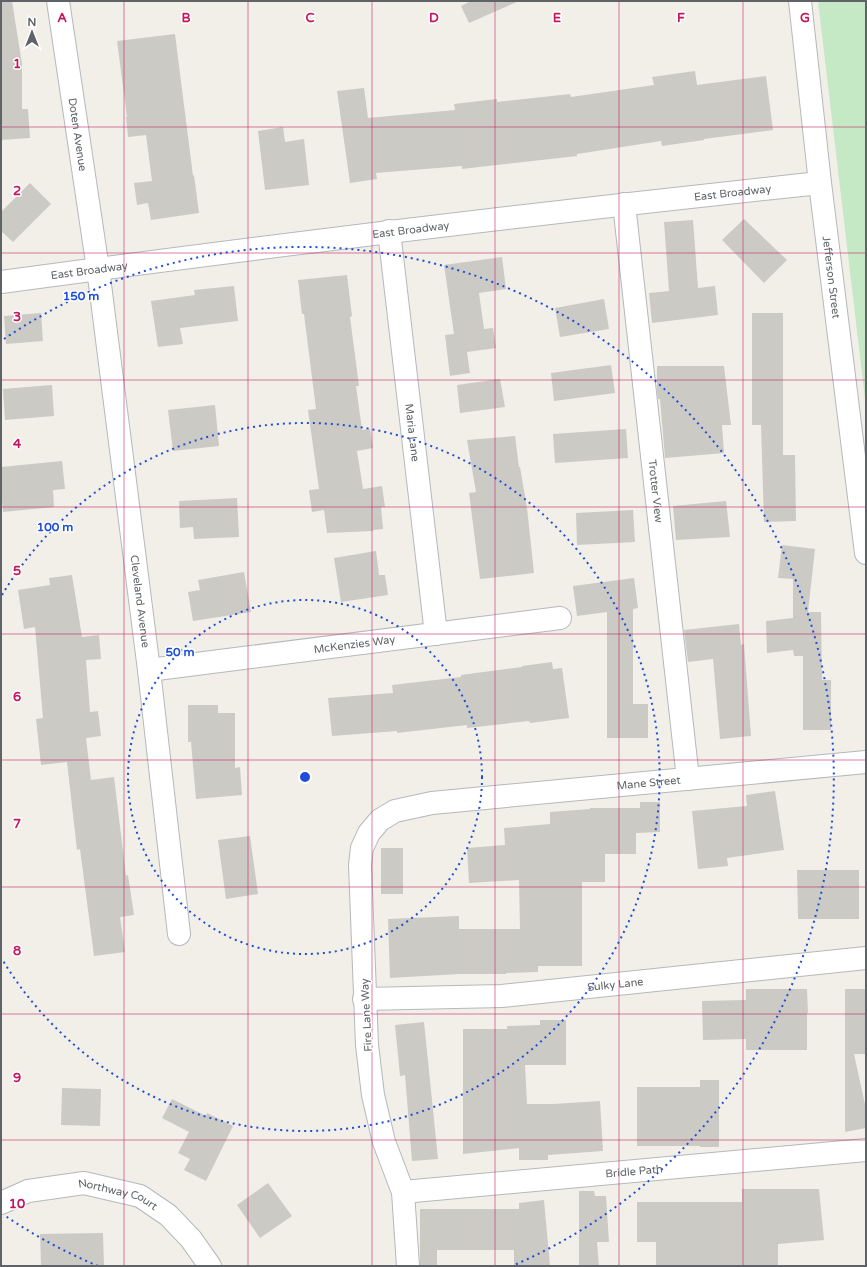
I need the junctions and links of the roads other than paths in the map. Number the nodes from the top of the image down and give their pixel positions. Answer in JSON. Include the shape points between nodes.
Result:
{"nodes":[{"id":1,"x":58,"y":1,"type":"edge"},
{"id":2,"x":800,"y":1,"type":"edge"},
{"id":3,"x":820,"y":183,"type":"junction"},
{"id":4,"x":624,"y":204,"type":"junction"},
{"id":5,"x":389,"y":231,"type":"junction"},
{"id":6,"x":98,"y":269,"type":"junction"},
{"id":7,"x":1,"y":282,"type":"edge"},
{"id":8,"x":866,"y":553,"type":"edge"},
{"id":9,"x":560,"y":618,"type":"dead end"},
{"id":10,"x":436,"y":634,"type":"junction"},
{"id":11,"x":149,"y":670,"type":"junction"},
{"id":12,"x":866,"y":762,"type":"edge"},
{"id":13,"x":688,"y":779,"type":"junction"},
{"id":14,"x":432,"y":803,"type":"joint"},
{"id":15,"x":179,"y":934,"type":"dead end"},
{"id":16,"x":866,"y":958,"type":"edge"},
{"id":17,"x":364,"y":999,"type":"junction"},
{"id":18,"x":866,"y":1150,"type":"edge"},
{"id":19,"x":403,"y":1192,"type":"junction"},
{"id":20,"x":1,"y":1202,"type":"edge"},
{"id":21,"x":210,"y":1266,"type":"edge"},
{"id":22,"x":408,"y":1266,"type":"edge"}],
"edges":[{"from":1,"to":6,"type":"street","name":"Doten Avenue"},
{"from":2,"to":3,"type":"street","name":"Jefferson Street"},
{"from":3,"to":4,"type":"street","name":"East Broadway"},
{"from":3,"to":8,"type":"street","name":"Jefferson Street"},
{"from":4,"to":5,"type":"street","name":"East Broadway"},
{"from":4,"to":13,"type":"street","name":"Trotter View"},
{"from":5,"to":6,"type":"street","name":"East Broadway"},
{"from":5,"to":10,"type":"street","name":"Maria Lane"},
{"from":6,"to":7,"type":"street","name":"East Broadway"},
{"from":6,"to":11,"type":"street","name":"Cleveland Avenue"},
{"from":9,"to":10,"type":"street","name":"McKenzies Way"},
{"from":10,"to":11,"type":"street","name":"McKenzies Way"},
{"from":11,"to":15,"type":"street","name":"Cleveland Avenue"},
{"from":12,"to":13,"type":"street","name":"Mane Street"},
{"from":13,"to":14,"type":"street","name":"Mane Street"},
{"from":14,"to":17,"type":"street","name":"Fire Lane Way","via":[[395,811],[380,820],[369,833],[362,848],[360,865]]},
{"from":16,"to":17,"type":"street","name":"Sulky Lane","via":[[502,996]]},
{"from":17,"to":19,"type":"street","name":"Fire Lane Way","via":[[373,1095],[384,1142]]},
{"from":18,"to":19,"type":"street","name":"Bridle Path"},
{"from":19,"to":22,"type":"street","name":"Fire Lane Way"},
{"from":20,"to":21,"type":"street","name":"Northway Court","via":[[28,1191],[84,1183],[140,1196],[168,1214],[191,1238]]}]}
